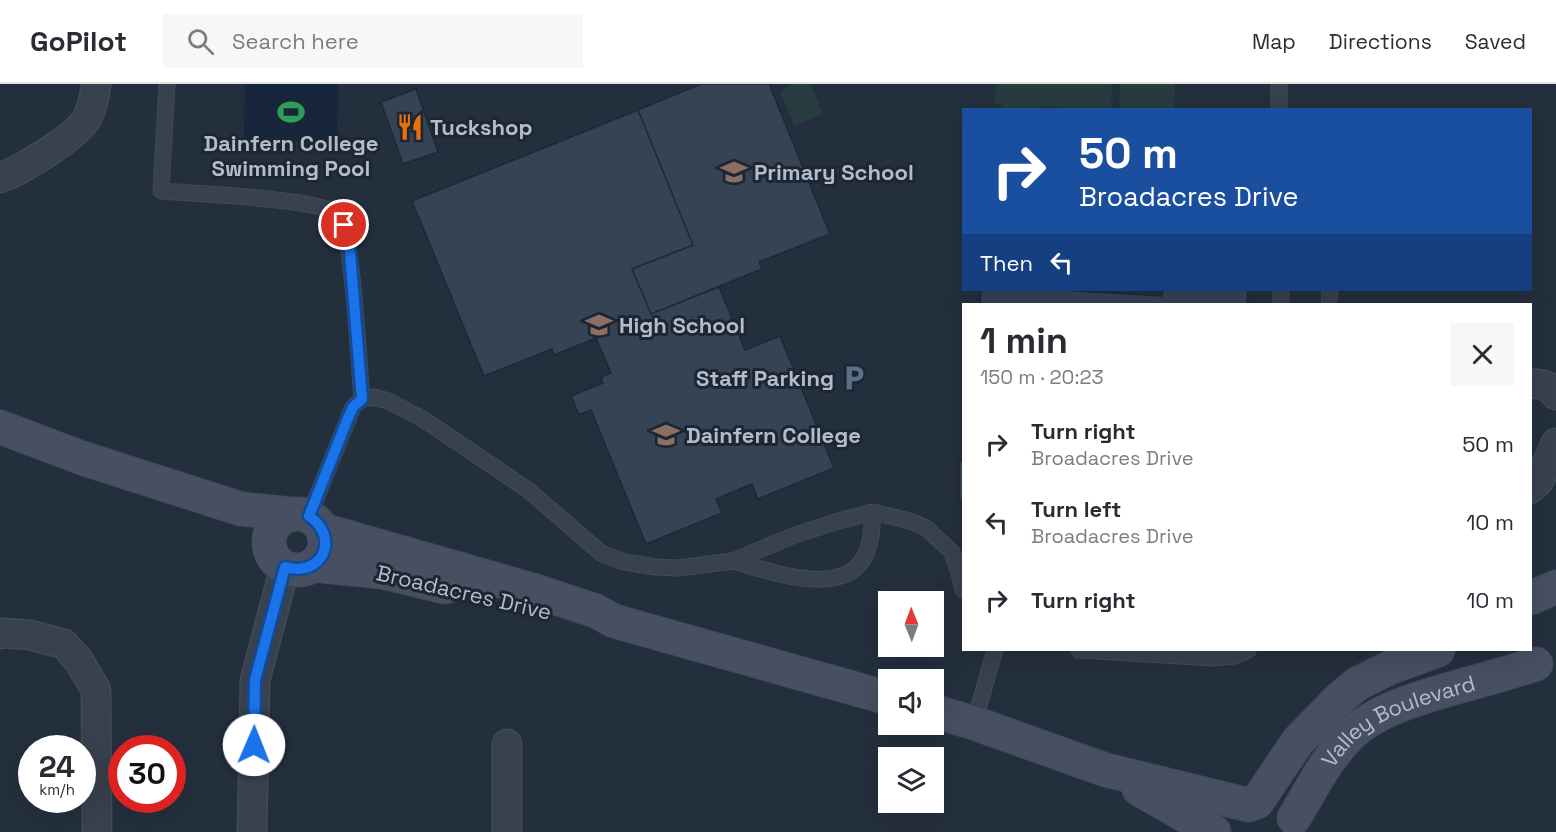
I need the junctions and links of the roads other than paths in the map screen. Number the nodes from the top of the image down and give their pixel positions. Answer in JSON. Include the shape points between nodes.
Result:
{"nodes":[{"id":1,"x":96,"y":84,"type":"edge"},
{"id":2,"x":167,"y":84,"type":"edge"},
{"id":3,"x":1279,"y":84,"type":"edge"},
{"id":4,"x":1279,"y":108,"type":"edge"},
{"id":5,"x":0,"y":178,"type":"edge"},
{"id":6,"x":1532,"y":383,"type":"edge"},
{"id":7,"x":1556,"y":395,"type":"edge"},
{"id":8,"x":362,"y":399,"type":"junction"},
{"id":9,"x":0,"y":427,"type":"edge"},
{"id":10,"x":1556,"y":443,"type":"edge"},
{"id":11,"x":1532,"y":487,"type":"edge"},
{"id":12,"x":241,"y":509,"type":"junction"},
{"id":13,"x":873,"y":512,"type":"junction"},
{"id":14,"x":307,"y":520,"type":"junction"},
{"id":15,"x":289,"y":559,"type":"junction"},
{"id":16,"x":733,"y":561,"type":"junction"},
{"id":17,"x":962,"y":586,"type":"edge"},
{"id":18,"x":614,"y":621,"type":"junction"},
{"id":19,"x":0,"y":634,"type":"edge"},
{"id":20,"x":996,"y":651,"type":"edge"},
{"id":21,"x":1096,"y":651,"type":"edge"},
{"id":22,"x":1246,"y":651,"type":"edge"},
{"id":23,"x":1435,"y":651,"type":"edge"},
{"id":24,"x":1535,"y":658,"type":"edge"},
{"id":25,"x":878,"y":695,"type":"edge"},
{"id":26,"x":944,"y":714,"type":"edge"},
{"id":27,"x":974,"y":723,"type":"junction"},
{"id":28,"x":1314,"y":724,"type":"junction"},
{"id":29,"x":507,"y":744,"type":"dead end"},
{"id":30,"x":1342,"y":745,"type":"junction"},
{"id":31,"x":1106,"y":770,"type":"junction"},
{"id":32,"x":1247,"y":813,"type":"edge"},
{"id":33,"x":1295,"y":825,"type":"edge"},
{"id":34,"x":97,"y":832,"type":"edge"},
{"id":35,"x":252,"y":832,"type":"edge"},
{"id":36,"x":507,"y":832,"type":"edge"},
{"id":37,"x":1214,"y":832,"type":"edge"}],
"edges":[{"from":1,"to":5,"type":"street","via":[[82,125],[58,145]]},
{"from":2,"to":8,"type":"lane","via":[[161,191],[323,207],[341,218],[350,253]]},
{"from":3,"to":4,"type":"lane"},
{"from":6,"to":7,"type":"street","via":[[1544,384]]},
{"from":8,"to":14,"type":"lane","via":[[348,418]]},
{"from":8,"to":16,"type":"lane","via":[[388,401],[423,419],[528,490],[601,553],[655,567]]},
{"from":9,"to":12,"type":"street","name":"Broadacres Drive"},
{"from":10,"to":11,"type":"street","via":[[1539,481]]},
{"from":12,"to":14,"type":"street","name":"Broadacres Drive"},
{"from":12,"to":15,"type":"street"},
{"from":13,"to":16,"type":"lane","via":[[795,535]]},
{"from":13,"to":16,"type":"lane","via":[[866,555],[857,567],[840,577],[795,577]]},
{"from":13,"to":17,"type":"lane","via":[[926,528],[952,552]]},
{"from":14,"to":15,"type":"street","via":[[325,540],[320,558]]},
{"from":14,"to":15,"type":"street","via":[[281,518],[274,525],[270,534]]},
{"from":14,"to":18,"type":"street","name":"Broadacres Drive","via":[[596,611]]},
{"from":15,"to":18,"type":"street","name":"Broadacres Drive","via":[[383,572],[558,614]]},
{"from":15,"to":35,"type":"street","via":[[255,680]]},
{"from":18,"to":25,"type":"street","name":"Broadacres Drive"},
{"from":19,"to":34,"type":"street","via":[[30,635],[64,644],[96,690]]},
{"from":20,"to":27,"type":"lane"},
{"from":21,"to":22,"type":"lane","via":[[1212,658]]},
{"from":23,"to":28,"type":"street","name":"Valley Boulevard","via":[[1357,684]]},
{"from":24,"to":30,"type":"street","name":"Valley Boulevard","via":[[1404,703],[1372,718]]},
{"from":26,"to":27,"type":"street"},
{"from":27,"to":31,"type":"street"},
{"from":28,"to":30,"type":"street"},
{"from":28,"to":32,"type":"street","name":"Valley Boulevard"},
{"from":29,"to":36,"type":"street"},
{"from":30,"to":33,"type":"street","name":"Valley Boulevard","via":[[1329,761]]},
{"from":31,"to":32,"type":"street"},
{"from":31,"to":37,"type":"street"},
{"from":32,"to":33,"type":"street","via":[[1265,801],[1282,805]]}]}
